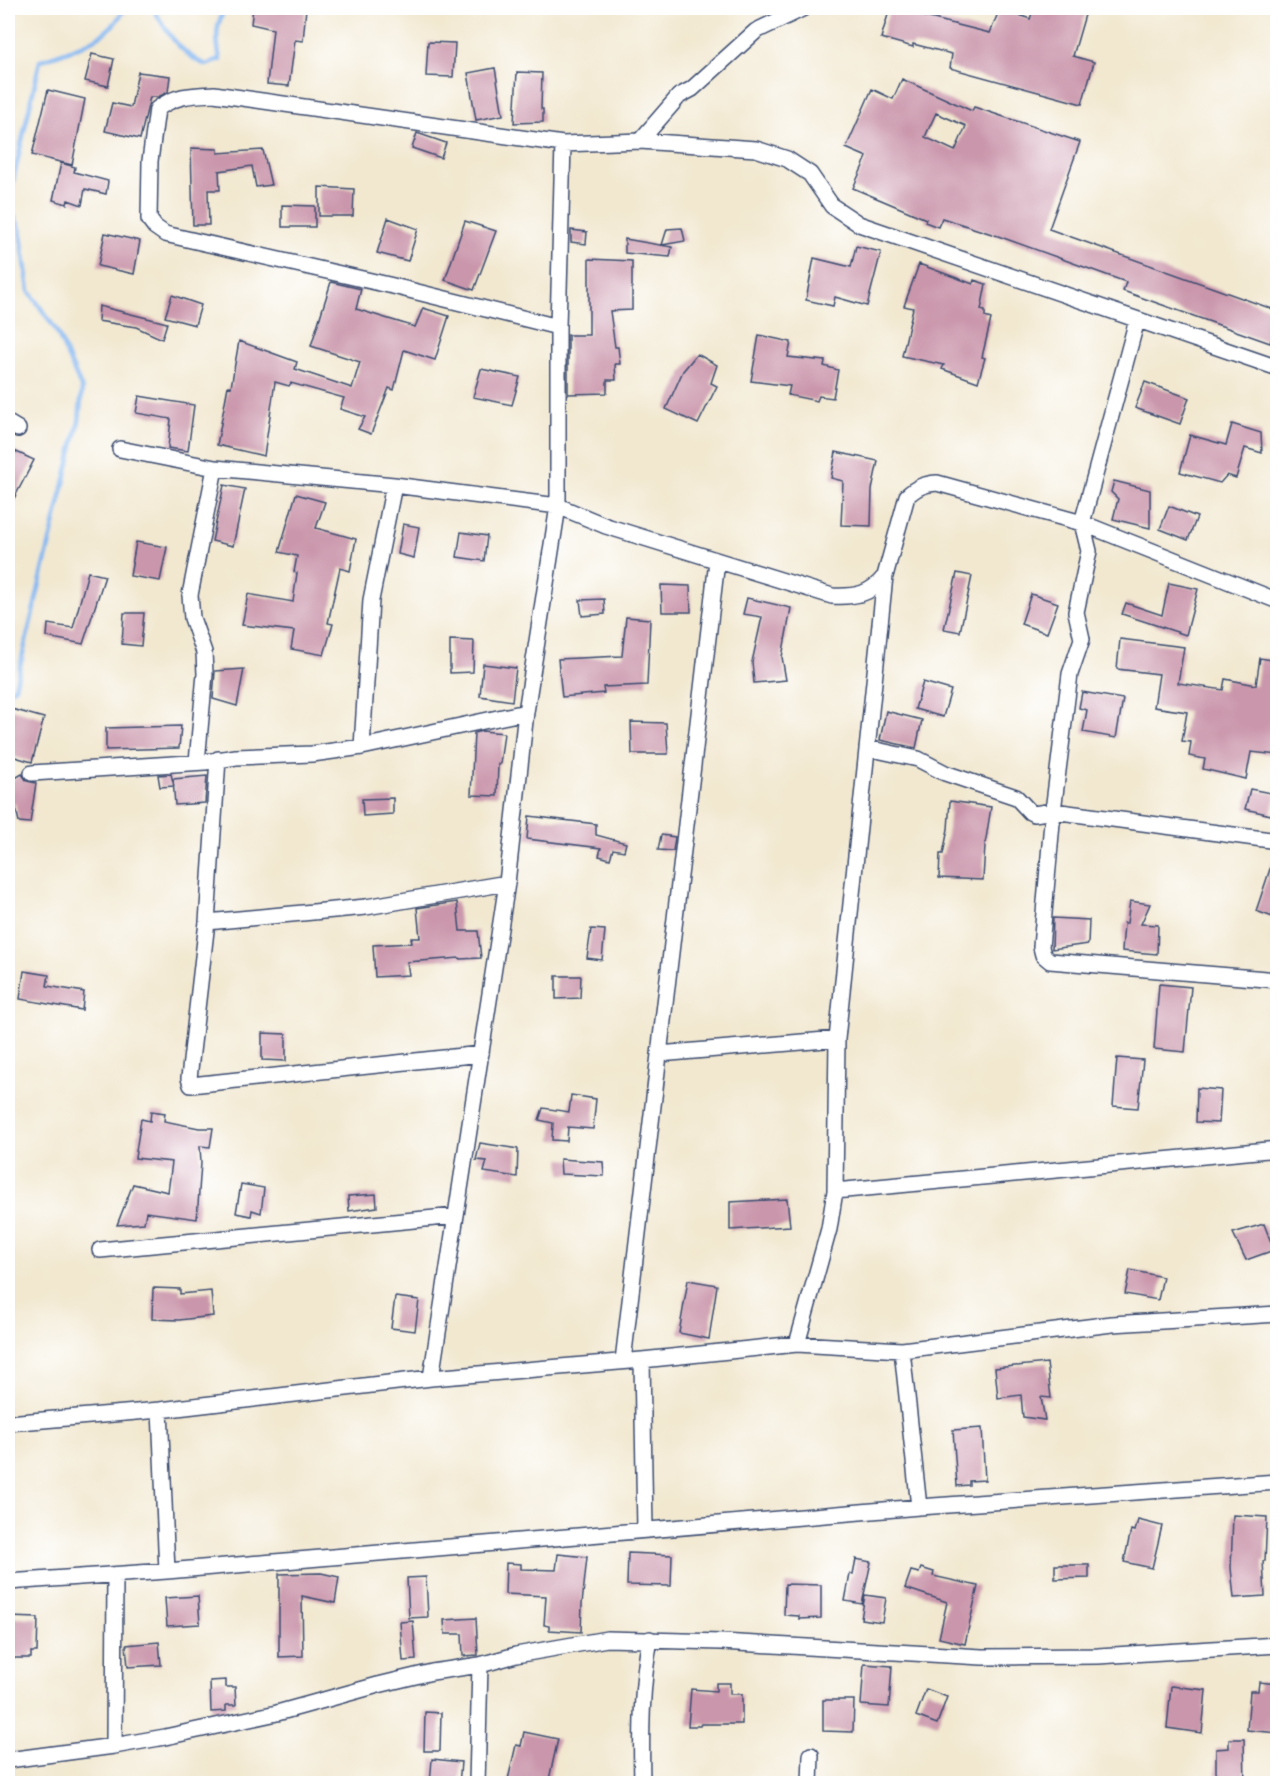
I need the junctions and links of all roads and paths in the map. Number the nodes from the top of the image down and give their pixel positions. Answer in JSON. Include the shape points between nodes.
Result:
{"nodes":[{"id":1,"x":804,"y":8,"type":"edge"},
{"id":2,"x":640,"y":141,"type":"junction"},
{"id":3,"x":563,"y":144,"type":"junction"},
{"id":4,"x":1137,"y":320,"type":"junction"},
{"id":5,"x":558,"y":327,"type":"junction"},
{"id":6,"x":1278,"y":368,"type":"edge"},
{"id":7,"x":120,"y":449,"type":"dead end"},
{"id":8,"x":215,"y":468,"type":"junction"},
{"id":9,"x":394,"y":485,"type":"junction"},
{"id":10,"x":558,"y":506,"type":"junction"},
{"id":11,"x":1082,"y":523,"type":"junction"},
{"id":12,"x":717,"y":561,"type":"junction"},
{"id":13,"x":885,"y":576,"type":"junction"},
{"id":14,"x":1278,"y":601,"type":"edge"},
{"id":15,"x":526,"y":712,"type":"junction"},
{"id":16,"x":362,"y":747,"type":"junction"},
{"id":17,"x":867,"y":748,"type":"junction"},
{"id":18,"x":218,"y":759,"type":"junction"},
{"id":19,"x":197,"y":762,"type":"junction"},
{"id":20,"x":32,"y":773,"type":"dead end"},
{"id":21,"x":1053,"y":811,"type":"junction"},
{"id":22,"x":1278,"y":841,"type":"edge"},
{"id":23,"x":507,"y":883,"type":"junction"},
{"id":24,"x":207,"y":922,"type":"junction"},
{"id":25,"x":1278,"y":980,"type":"edge"},
{"id":26,"x":837,"y":1039,"type":"junction"},
{"id":27,"x":481,"y":1054,"type":"junction"},
{"id":28,"x":659,"y":1054,"type":"junction"},
{"id":29,"x":1278,"y":1149,"type":"edge"},
{"id":30,"x":835,"y":1191,"type":"junction"},
{"id":31,"x":456,"y":1216,"type":"junction"},
{"id":32,"x":100,"y":1250,"type":"dead end"},
{"id":33,"x":1278,"y":1314,"type":"edge"},
{"id":34,"x":797,"y":1344,"type":"junction"},
{"id":35,"x":902,"y":1350,"type":"junction"},
{"id":36,"x":642,"y":1360,"type":"junction"},
{"id":37,"x":623,"y":1361,"type":"junction"},
{"id":38,"x":431,"y":1378,"type":"junction"},
{"id":39,"x":160,"y":1410,"type":"junction"},
{"id":40,"x":8,"y":1423,"type":"edge"},
{"id":41,"x":1278,"y":1482,"type":"edge"},
{"id":42,"x":919,"y":1506,"type":"junction"},
{"id":43,"x":645,"y":1530,"type":"junction"},
{"id":44,"x":167,"y":1571,"type":"junction"},
{"id":45,"x":115,"y":1575,"type":"junction"},
{"id":46,"x":8,"y":1582,"type":"edge"},
{"id":47,"x":650,"y":1639,"type":"junction"},
{"id":48,"x":1278,"y":1645,"type":"edge"},
{"id":49,"x":480,"y":1665,"type":"junction"},
{"id":50,"x":114,"y":1746,"type":"junction"},
{"id":51,"x":811,"y":1755,"type":"dead end"},
{"id":52,"x":8,"y":1760,"type":"edge"},
{"id":53,"x":477,"y":1784,"type":"edge"},
{"id":54,"x":642,"y":1784,"type":"edge"},
{"id":55,"x":810,"y":1784,"type":"edge"}],
"edges":[{"from":1,"to":2,"type":"street","via":[[756,31],[692,89],[679,96]]},
{"from":2,"to":3,"type":"street"},
{"from":2,"to":4,"type":"street","via":[[756,149],[787,159],[810,174],[832,206],[859,224]]},
{"from":3,"to":5,"type":"street"},
{"from":3,"to":5,"type":"street","via":[[214,94],[171,99],[157,109],[150,161],[149,219],[165,234]]},
{"from":4,"to":6,"type":"street"},
{"from":4,"to":11,"type":"street"},
{"from":5,"to":10,"type":"street"},
{"from":7,"to":8,"type":"street"},
{"from":8,"to":9,"type":"street"},
{"from":8,"to":19,"type":"street","via":[[190,595],[192,618],[204,652],[205,674]]},
{"from":9,"to":10,"type":"street"},
{"from":9,"to":16,"type":"street","via":[[371,600]]},
{"from":10,"to":12,"type":"street","via":[[606,526]]},
{"from":10,"to":15,"type":"street"},
{"from":11,"to":13,"type":"street","via":[[937,483],[926,484],[907,496]]},
{"from":11,"to":14,"type":"street"},
{"from":11,"to":21,"type":"street","via":[[1089,551],[1076,612],[1082,639],[1070,674]]},
{"from":12,"to":13,"type":"street","via":[[832,596],[855,597],[877,586]]},
{"from":12,"to":28,"type":"street"},
{"from":13,"to":17,"type":"street"},
{"from":15,"to":16,"type":"street"},
{"from":15,"to":23,"type":"street"},
{"from":16,"to":18,"type":"street"},
{"from":17,"to":21,"type":"street","via":[[918,759],[945,773],[1016,797],[1034,814]]},
{"from":17,"to":26,"type":"street"},
{"from":18,"to":19,"type":"street"},
{"from":18,"to":24,"type":"street"},
{"from":19,"to":20,"type":"street"},
{"from":21,"to":22,"type":"street"},
{"from":21,"to":25,"type":"street","via":[[1043,956],[1050,961]]},
{"from":23,"to":24,"type":"street","via":[[366,907]]},
{"from":23,"to":27,"type":"street"},
{"from":24,"to":27,"type":"street","via":[[190,1085]]},
{"from":26,"to":28,"type":"street"},
{"from":26,"to":30,"type":"street"},
{"from":27,"to":31,"type":"street"},
{"from":28,"to":37,"type":"street"},
{"from":29,"to":30,"type":"street"},
{"from":30,"to":34,"type":"street","via":[[829,1229]]},
{"from":31,"to":32,"type":"street"},
{"from":31,"to":38,"type":"street"},
{"from":33,"to":35,"type":"street","via":[[1112,1324]]},
{"from":34,"to":35,"type":"street"},
{"from":34,"to":36,"type":"street"},
{"from":35,"to":42,"type":"street"},
{"from":36,"to":37,"type":"street"},
{"from":36,"to":43,"type":"street"},
{"from":37,"to":38,"type":"street"},
{"from":38,"to":39,"type":"street"},
{"from":39,"to":40,"type":"street"},
{"from":39,"to":44,"type":"street"},
{"from":41,"to":42,"type":"street"},
{"from":42,"to":43,"type":"street"},
{"from":43,"to":44,"type":"street"},
{"from":44,"to":45,"type":"street"},
{"from":45,"to":46,"type":"street"},
{"from":45,"to":50,"type":"street"},
{"from":47,"to":48,"type":"street","via":[[982,1657],[1098,1656]]},
{"from":47,"to":49,"type":"street","via":[[607,1639]]},
{"from":47,"to":54,"type":"street","via":[[640,1729]]},
{"from":49,"to":50,"type":"street","via":[[432,1672],[277,1713]]},
{"from":49,"to":53,"type":"street"},
{"from":50,"to":52,"type":"street"},
{"from":51,"to":55,"type":"street"}]}
